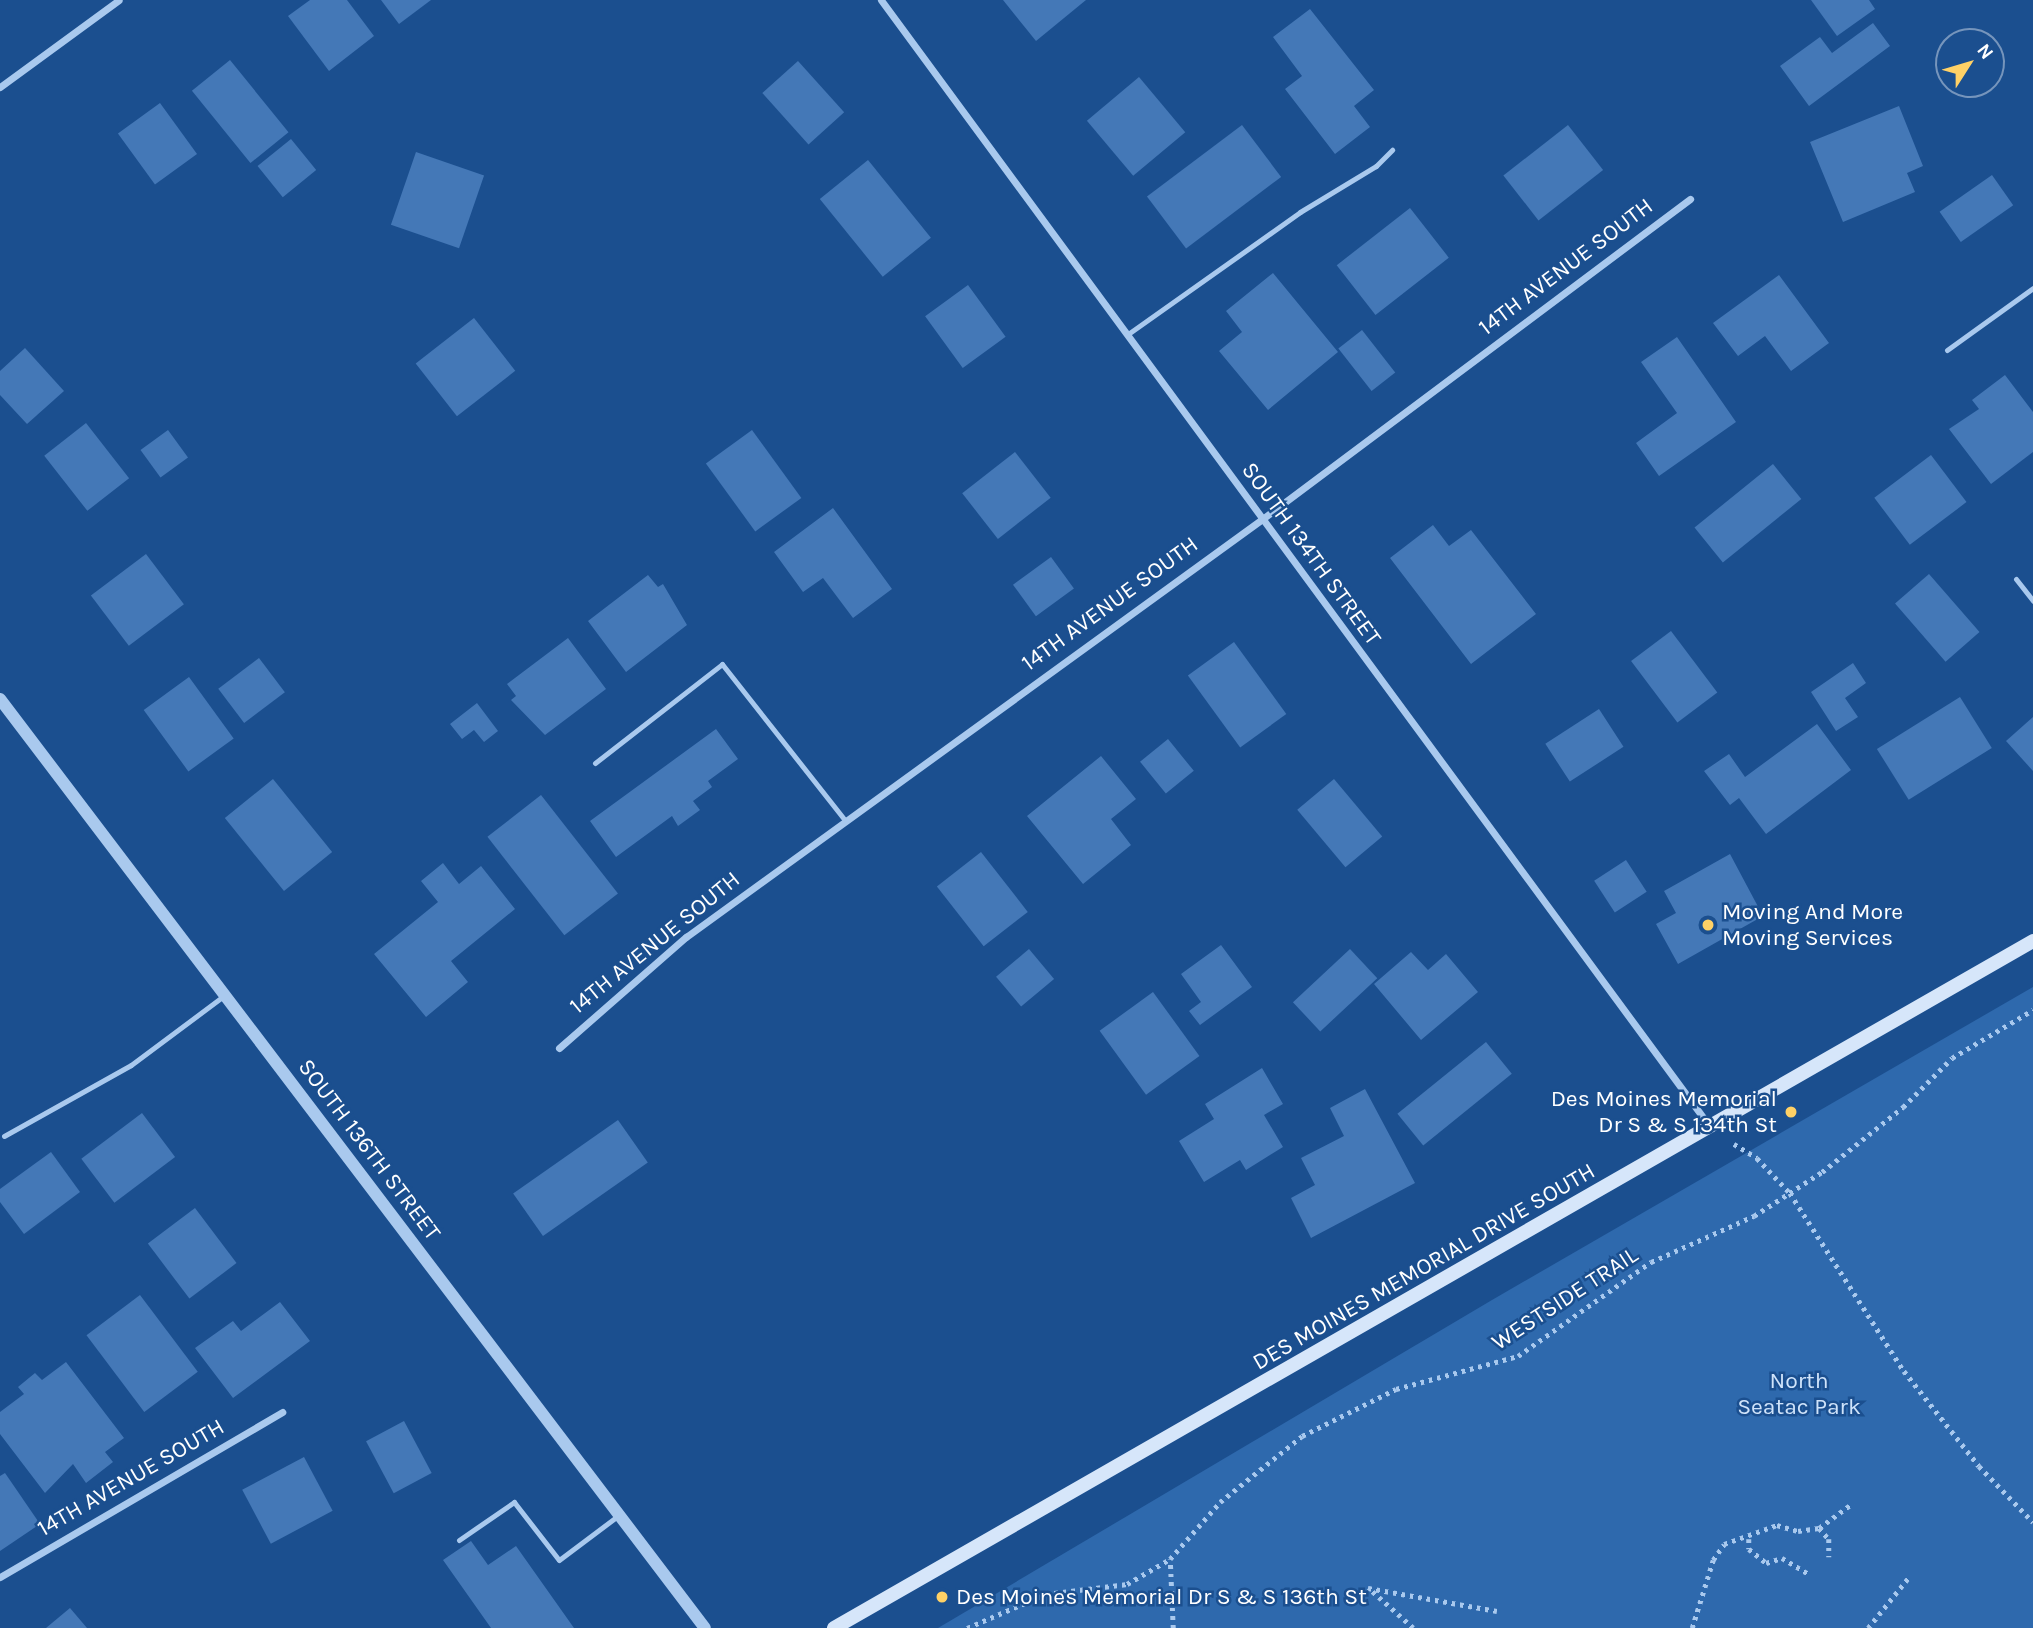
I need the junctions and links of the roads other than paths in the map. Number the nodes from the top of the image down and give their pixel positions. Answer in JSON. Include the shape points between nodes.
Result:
{"nodes":[{"id":1,"x":119,"y":0,"type":"edge"},
{"id":2,"x":881,"y":0,"type":"edge"},
{"id":3,"x":0,"y":87,"type":"edge"},
{"id":4,"x":1392,"y":150,"type":"dead end"},
{"id":5,"x":1690,"y":199,"type":"dead end"},
{"id":6,"x":2033,"y":288,"type":"edge"},
{"id":7,"x":1128,"y":334,"type":"junction"},
{"id":8,"x":1947,"y":350,"type":"dead end"},
{"id":9,"x":1261,"y":520,"type":"junction"},
{"id":10,"x":2016,"y":579,"type":"dead end"},
{"id":11,"x":2033,"y":601,"type":"edge"},
{"id":12,"x":0,"y":699,"type":"edge"},
{"id":13,"x":594,"y":763,"type":"dead end"},
{"id":14,"x":844,"y":819,"type":"junction"},
{"id":15,"x":2033,"y":941,"type":"edge"},
{"id":16,"x":225,"y":995,"type":"junction"},
{"id":17,"x":559,"y":1048,"type":"dead end"},
{"id":18,"x":1712,"y":1130,"type":"junction"},
{"id":19,"x":4,"y":1136,"type":"dead end"},
{"id":20,"x":282,"y":1412,"type":"dead end"},
{"id":21,"x":619,"y":1515,"type":"junction"},
{"id":22,"x":459,"y":1540,"type":"dead end"},
{"id":23,"x":0,"y":1577,"type":"edge"},
{"id":24,"x":705,"y":1628,"type":"edge"},
{"id":25,"x":834,"y":1628,"type":"edge"}],
"edges":[{"from":1,"to":3,"type":"street"},
{"from":2,"to":7,"type":"street","name":"SOUTH 134TH STREET"},
{"from":4,"to":7,"type":"lane","via":[[1376,166],[1289,219]]},
{"from":5,"to":9,"type":"street","name":"14TH AVENUE SOUTH"},
{"from":6,"to":8,"type":"lane"},
{"from":7,"to":9,"type":"street","name":"SOUTH 134TH STREET"},
{"from":9,"to":14,"type":"street","name":"14TH AVENUE SOUTH"},
{"from":9,"to":18,"type":"street","name":"SOUTH 134TH STREET"},
{"from":10,"to":11,"type":"lane"},
{"from":12,"to":16,"type":"street","name":"SOUTH 136TH STREET"},
{"from":13,"to":14,"type":"lane","via":[[722,664]]},
{"from":14,"to":17,"type":"street","name":"14TH AVENUE SOUTH","via":[[686,937]]},
{"from":15,"to":18,"type":"main road","name":"DES MOINES MEMORIAL DRIVE SOUTH"},
{"from":16,"to":19,"type":"lane","via":[[131,1065]]},
{"from":16,"to":21,"type":"street","name":"SOUTH 136TH STREET"},
{"from":18,"to":25,"type":"main road","name":"DES MOINES MEMORIAL DRIVE SOUTH"},
{"from":20,"to":23,"type":"street","name":"14TH AVENUE SOUTH"},
{"from":21,"to":22,"type":"lane","via":[[559,1560],[513,1502]]},
{"from":21,"to":24,"type":"street","name":"SOUTH 136TH STREET"}]}
